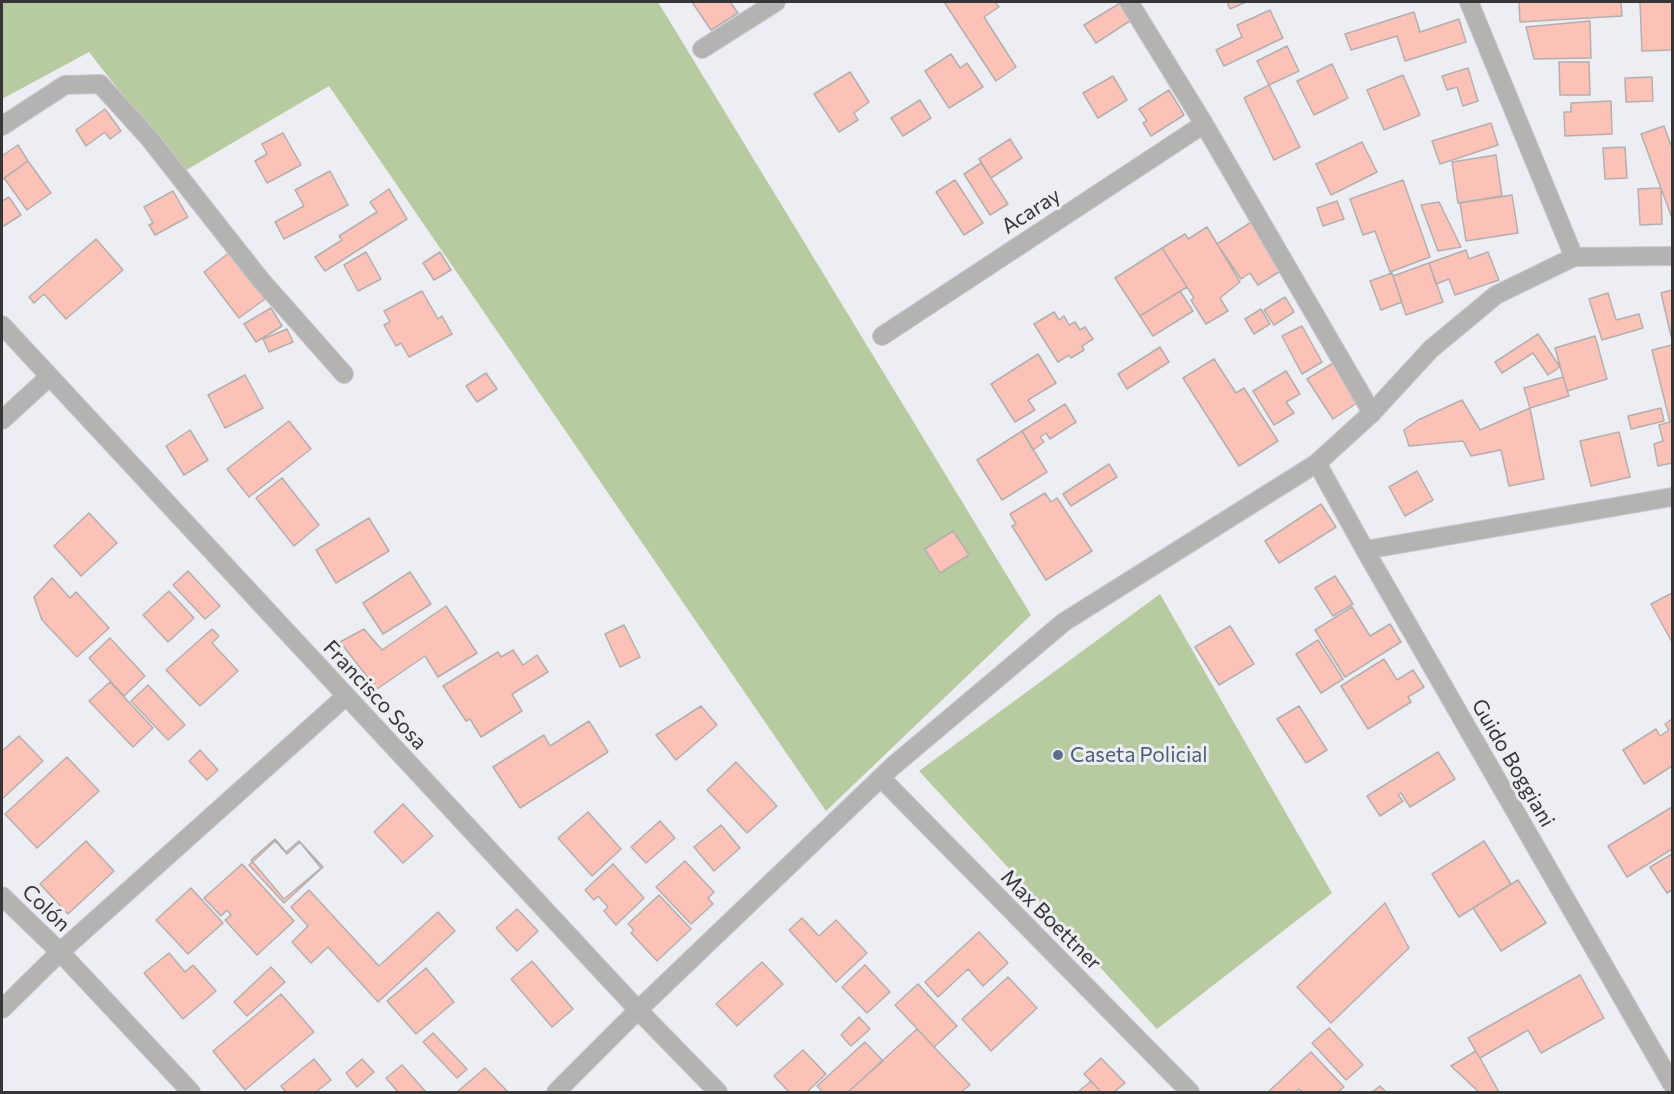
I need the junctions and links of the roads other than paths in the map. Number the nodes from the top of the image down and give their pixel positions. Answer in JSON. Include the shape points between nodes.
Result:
{"nodes":[{"id":1,"x":776,"y":2,"type":"edge"},
{"id":2,"x":1129,"y":2,"type":"edge"},
{"id":3,"x":1469,"y":2,"type":"edge"},
{"id":4,"x":702,"y":49,"type":"dead end"},
{"id":5,"x":1204,"y":124,"type":"junction"},
{"id":6,"x":2,"y":126,"type":"edge"},
{"id":7,"x":1672,"y":255,"type":"edge"},
{"id":8,"x":1574,"y":257,"type":"junction"},
{"id":9,"x":2,"y":325,"type":"edge"},
{"id":10,"x":882,"y":336,"type":"dead end"},
{"id":11,"x":344,"y":374,"type":"dead end"},
{"id":12,"x":50,"y":377,"type":"junction"},
{"id":13,"x":1372,"y":413,"type":"junction"},
{"id":14,"x":2,"y":420,"type":"edge"},
{"id":15,"x":1317,"y":463,"type":"junction"},
{"id":16,"x":1672,"y":497,"type":"edge"},
{"id":17,"x":1365,"y":550,"type":"junction"},
{"id":18,"x":346,"y":696,"type":"junction"},
{"id":19,"x":881,"y":778,"type":"junction"},
{"id":20,"x":2,"y":896,"type":"edge"},
{"id":21,"x":60,"y":952,"type":"junction"},
{"id":22,"x":2,"y":1009,"type":"edge"},
{"id":23,"x":638,"y":1010,"type":"junction"},
{"id":24,"x":1672,"y":1084,"type":"edge"},
{"id":25,"x":191,"y":1092,"type":"edge"},
{"id":26,"x":556,"y":1092,"type":"edge"},
{"id":27,"x":718,"y":1092,"type":"edge"},
{"id":28,"x":1190,"y":1092,"type":"edge"}],
"edges":[{"from":1,"to":4,"type":"street"},
{"from":2,"to":5,"type":"street"},
{"from":3,"to":8,"type":"street"},
{"from":5,"to":10,"type":"street","name":"Acaray"},
{"from":5,"to":13,"type":"street"},
{"from":6,"to":11,"type":"street","via":[[65,86],[100,84],[149,138],[260,279]]},
{"from":7,"to":8,"type":"street"},
{"from":8,"to":13,"type":"street","via":[[1496,295],[1431,349]]},
{"from":9,"to":12,"type":"street","name":"Francisco Sosa"},
{"from":12,"to":14,"type":"street"},
{"from":12,"to":18,"type":"street","name":"Francisco Sosa"},
{"from":13,"to":15,"type":"street"},
{"from":15,"to":17,"type":"street","name":"Guido Boggiani"},
{"from":15,"to":19,"type":"street","via":[[1064,622]]},
{"from":16,"to":17,"type":"street"},
{"from":17,"to":24,"type":"street","name":"Guido Boggiani"},
{"from":18,"to":21,"type":"street"},
{"from":18,"to":23,"type":"street","name":"Francisco Sosa"},
{"from":19,"to":23,"type":"street"},
{"from":19,"to":28,"type":"street","name":"Max Boettner"},
{"from":20,"to":21,"type":"street","name":"Colón"},
{"from":21,"to":22,"type":"street"},
{"from":21,"to":25,"type":"street","name":"Colón"},
{"from":23,"to":26,"type":"street"},
{"from":23,"to":27,"type":"street","name":"Francisco Sosa"}]}
